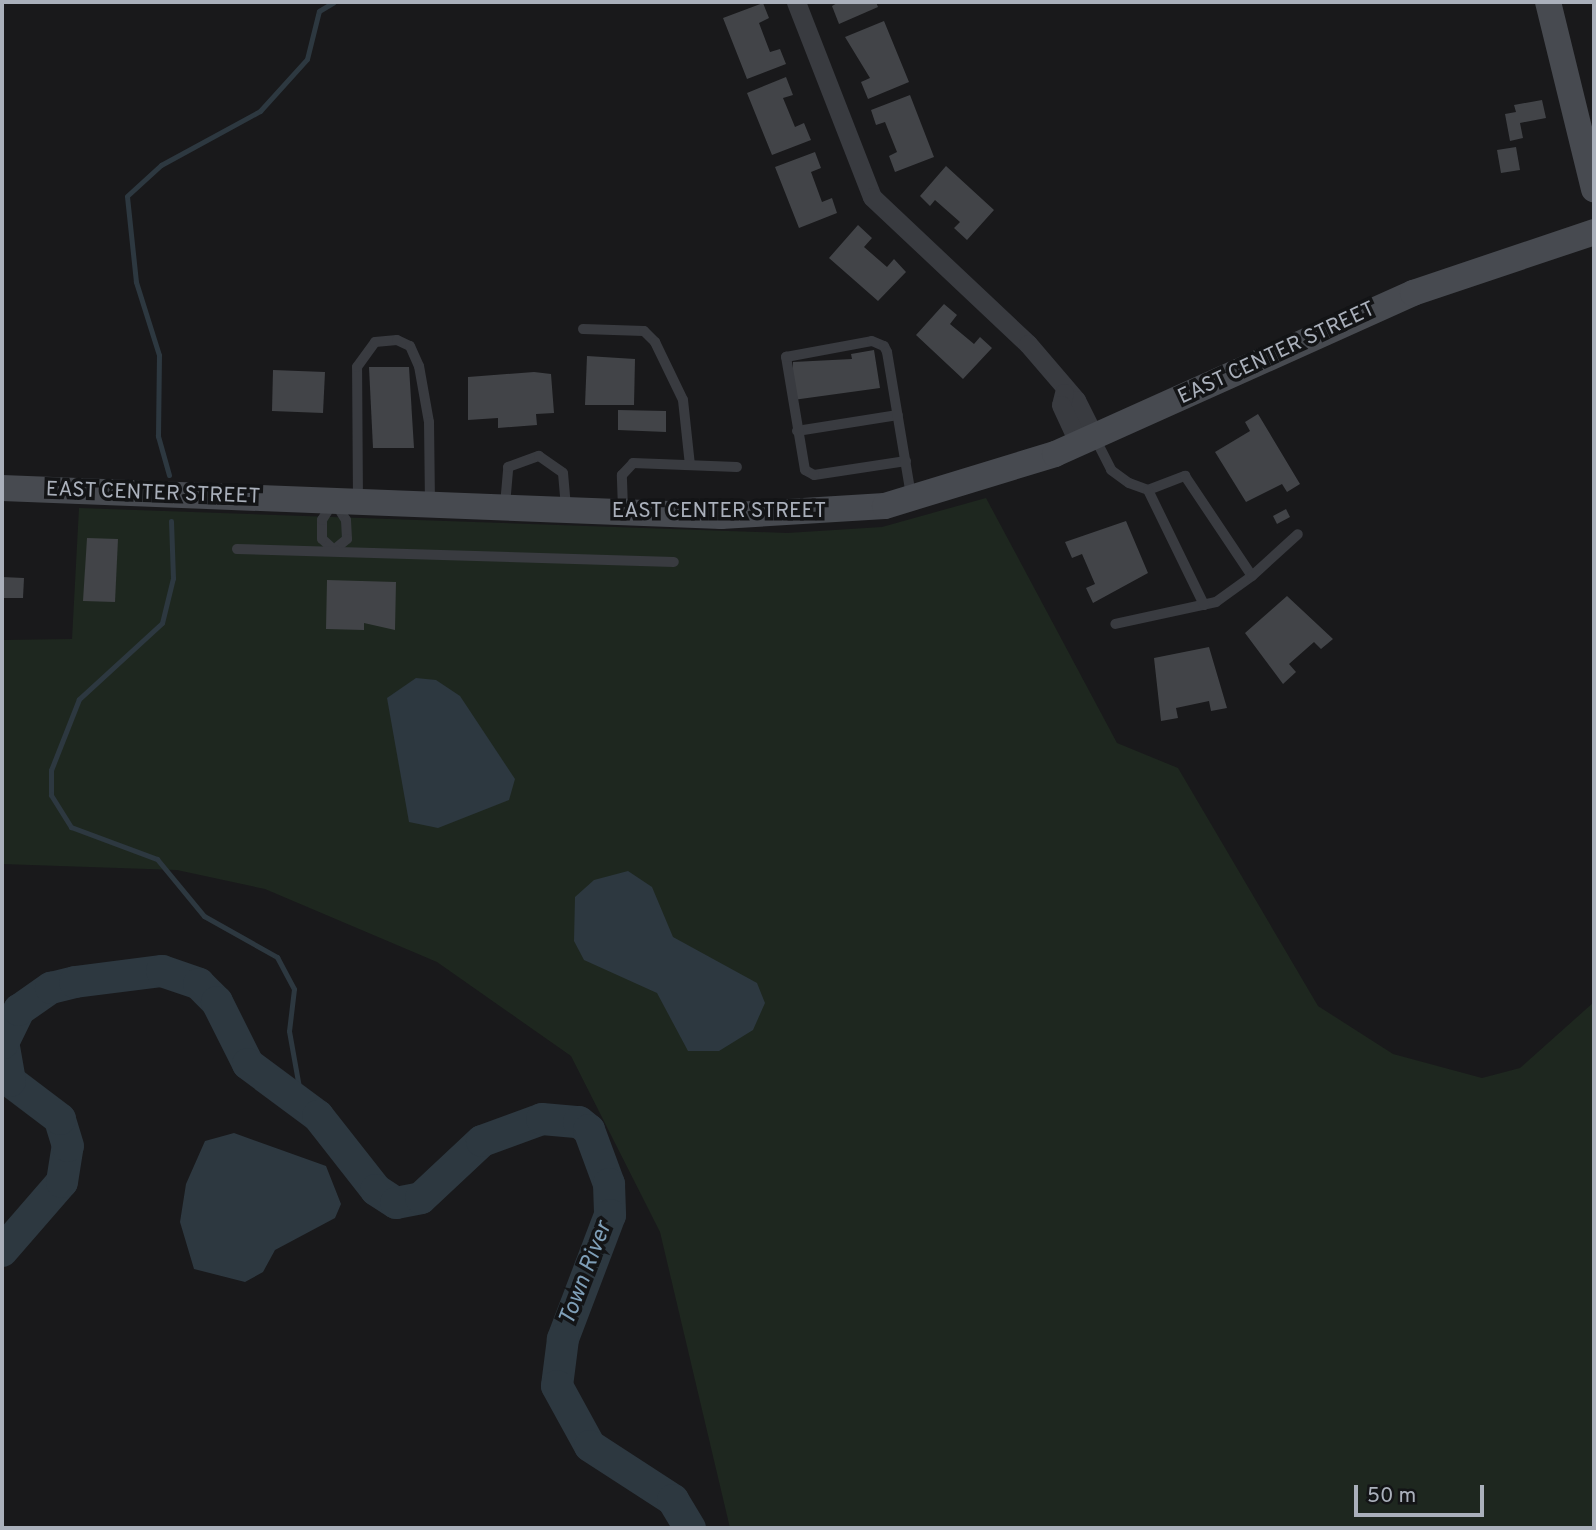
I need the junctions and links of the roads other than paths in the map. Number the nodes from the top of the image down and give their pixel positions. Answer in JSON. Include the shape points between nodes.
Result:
{"nodes":[{"id":1,"x":796,"y":2,"type":"edge"},
{"id":2,"x":1548,"y":2,"type":"edge"},
{"id":3,"x":1594,"y":189,"type":"edge"},
{"id":4,"x":1594,"y":232,"type":"edge"},
{"id":5,"x":583,"y":329,"type":"dead end"},
{"id":6,"x":898,"y":415,"type":"junction"},
{"id":7,"x":797,"y":431,"type":"junction"},
{"id":8,"x":1087,"y":441,"type":"junction"},
{"id":9,"x":905,"y":461,"type":"junction"},
{"id":10,"x":690,"y":465,"type":"junction"},
{"id":11,"x":737,"y":467,"type":"dead end"},
{"id":12,"x":2,"y":488,"type":"edge"},
{"id":13,"x":1148,"y":490,"type":"junction"},
{"id":14,"x":912,"y":500,"type":"junction"},
{"id":15,"x":346,"y":502,"type":"junction"},
{"id":16,"x":430,"y":505,"type":"junction"},
{"id":17,"x":505,"y":509,"type":"junction"},
{"id":18,"x":566,"y":511,"type":"junction"},
{"id":19,"x":624,"y":513,"type":"junction"},
{"id":20,"x":1298,"y":534,"type":"dead end"},
{"id":21,"x":237,"y":549,"type":"dead end"},
{"id":22,"x":334,"y":550,"type":"junction"},
{"id":23,"x":674,"y":562,"type":"dead end"},
{"id":24,"x":1252,"y":576,"type":"junction"},
{"id":25,"x":1204,"y":606,"type":"junction"},
{"id":26,"x":1115,"y":624,"type":"dead end"}],
"edges":[{"from":1,"to":8,"type":"street","via":[[872,197],[1028,344],[1064,393],[1061,405]]},
{"from":2,"to":3,"type":"main road"},
{"from":4,"to":8,"type":"main road","name":"EAST CENTER STREET","via":[[1413,293]]},
{"from":5,"to":10,"type":"lane","via":[[644,331],[655,342],[683,400]]},
{"from":6,"to":7,"type":"lane"},
{"from":6,"to":7,"type":"lane","via":[[887,352],[872,341],[786,357]]},
{"from":6,"to":9,"type":"lane"},
{"from":7,"to":9,"type":"lane","via":[[804,470],[814,475]]},
{"from":8,"to":13,"type":"lane","via":[[1116,476]]},
{"from":8,"to":14,"type":"main road","name":"EAST CENTER STREET"},
{"from":9,"to":14,"type":"lane"},
{"from":10,"to":11,"type":"lane"},
{"from":10,"to":19,"type":"lane","via":[[632,463],[622,475]]},
{"from":12,"to":15,"type":"main road","name":"EAST CENTER STREET"},
{"from":13,"to":24,"type":"lane","via":[[1185,476]]},
{"from":13,"to":25,"type":"lane"},
{"from":14,"to":19,"type":"main road","name":"EAST CENTER STREET","via":[[816,514]]},
{"from":15,"to":16,"type":"main road","name":"EAST CENTER STREET"},
{"from":15,"to":16,"type":"lane","via":[[357,367],[375,342],[397,340],[410,346],[419,366],[429,422]]},
{"from":15,"to":22,"type":"lane","via":[[347,539]]},
{"from":15,"to":22,"type":"lane","via":[[322,529]]},
{"from":16,"to":17,"type":"main road","name":"EAST CENTER STREET"},
{"from":17,"to":18,"type":"main road","name":"EAST CENTER STREET"},
{"from":17,"to":18,"type":"lane","via":[[508,467],[539,456],[563,473]]},
{"from":18,"to":19,"type":"main road","name":"EAST CENTER STREET"},
{"from":20,"to":24,"type":"lane"},
{"from":21,"to":22,"type":"lane"},
{"from":22,"to":23,"type":"lane"},
{"from":24,"to":25,"type":"lane"},
{"from":25,"to":26,"type":"lane"}]}
